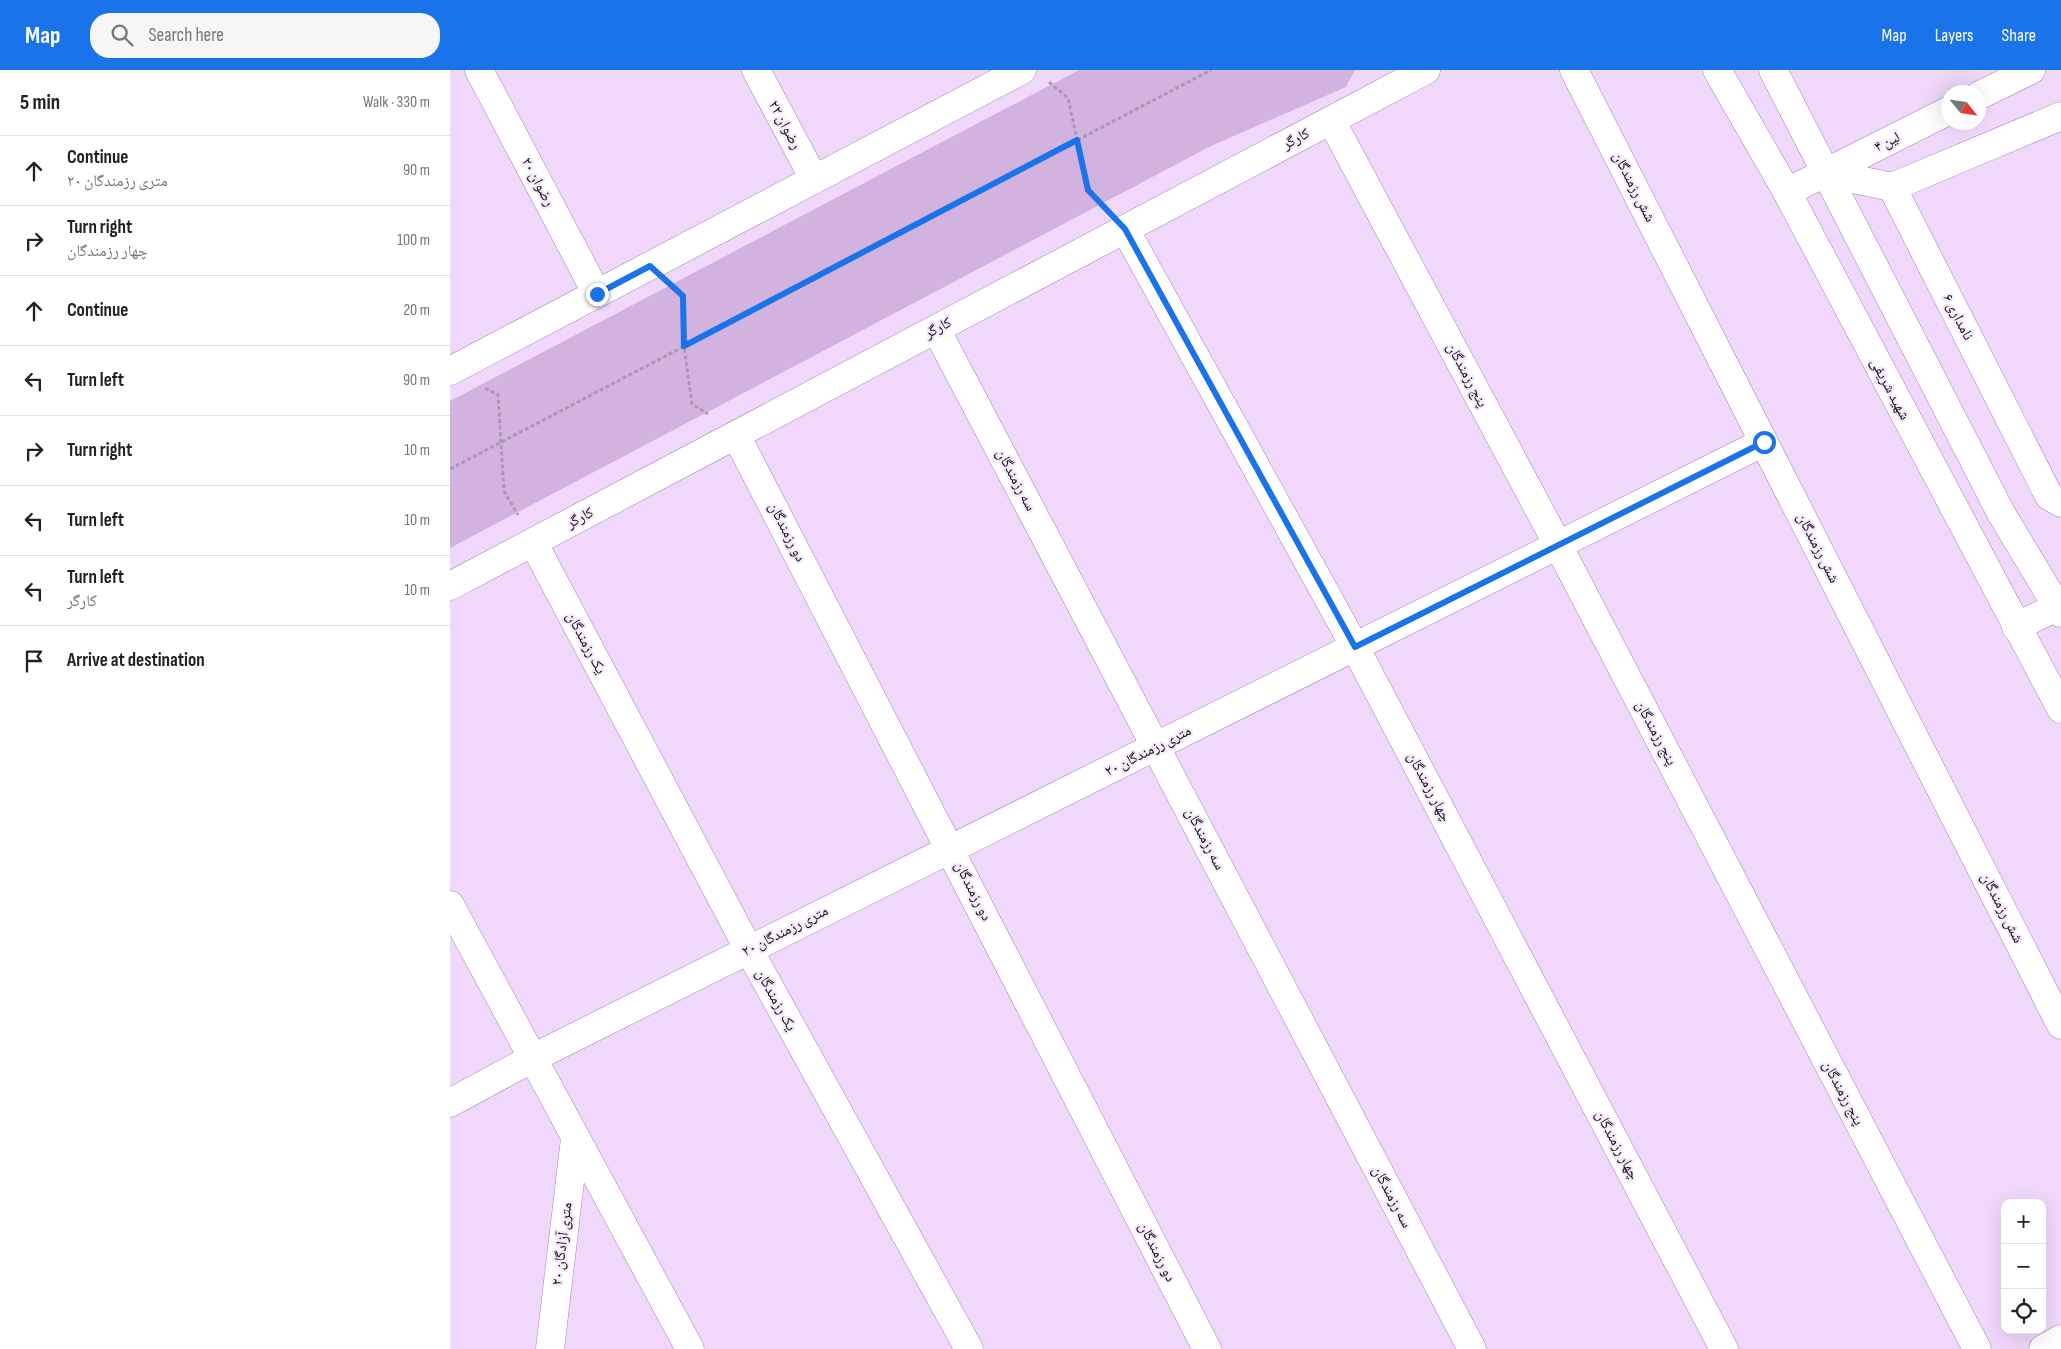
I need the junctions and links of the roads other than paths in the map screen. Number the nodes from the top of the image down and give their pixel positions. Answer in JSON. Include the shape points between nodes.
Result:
{"nodes":[{"id":1,"x":478,"y":70,"type":"edge"},
{"id":2,"x":756,"y":70,"type":"edge"},
{"id":3,"x":1426,"y":70,"type":"edge"},
{"id":4,"x":1574,"y":70,"type":"edge"},
{"id":5,"x":1717,"y":70,"type":"edge"},
{"id":6,"x":1773,"y":70,"type":"edge"},
{"id":7,"x":2031,"y":70,"type":"edge"},
{"id":8,"x":1032,"y":73,"type":"edge"},
{"id":9,"x":1393,"y":80,"type":"edge"},
{"id":10,"x":1986,"y":92,"type":"edge"},
{"id":11,"x":1941,"y":115,"type":"edge"},
{"id":12,"x":2061,"y":116,"type":"edge"},
{"id":13,"x":1331,"y":120,"type":"junction"},
{"id":14,"x":1825,"y":173,"type":"junction"},
{"id":15,"x":814,"y":179,"type":"junction"},
{"id":16,"x":1892,"y":187,"type":"junction"},
{"id":17,"x":1786,"y":192,"type":"junction"},
{"id":18,"x":1125,"y":229,"type":"junction"},
{"id":19,"x":597,"y":294,"type":"junction"},
{"id":20,"x":936,"y":329,"type":"junction"},
{"id":21,"x":451,"y":370,"type":"edge"},
{"id":22,"x":736,"y":435,"type":"junction"},
{"id":23,"x":1764,"y":442,"type":"junction"},
{"id":24,"x":2061,"y":503,"type":"edge"},
{"id":25,"x":533,"y":542,"type":"junction"},
{"id":26,"x":1558,"y":545,"type":"junction"},
{"id":27,"x":450,"y":586,"type":"edge"},
{"id":28,"x":2060,"y":609,"type":"edge"},
{"id":29,"x":2016,"y":627,"type":"junction"},
{"id":30,"x":1355,"y":647,"type":"junction"},
{"id":31,"x":2061,"y":709,"type":"edge"},
{"id":32,"x":1156,"y":746,"type":"junction"},
{"id":33,"x":951,"y":849,"type":"junction"},
{"id":34,"x":450,"y":906,"type":"edge"},
{"id":35,"x":749,"y":950,"type":"junction"},
{"id":36,"x":2061,"y":1025,"type":"edge"},
{"id":37,"x":531,"y":1059,"type":"junction"},
{"id":38,"x":450,"y":1103,"type":"edge"},
{"id":39,"x":575,"y":1139,"type":"junction"},
{"id":40,"x":2061,"y":1339,"type":"edge"},
{"id":41,"x":550,"y":1349,"type":"edge"},
{"id":42,"x":690,"y":1349,"type":"edge"},
{"id":43,"x":969,"y":1349,"type":"edge"},
{"id":44,"x":1207,"y":1349,"type":"edge"},
{"id":45,"x":1472,"y":1349,"type":"edge"},
{"id":46,"x":1724,"y":1349,"type":"edge"},
{"id":47,"x":1977,"y":1349,"type":"edge"},
{"id":48,"x":2043,"y":1349,"type":"edge"}],
"edges":[{"from":1,"to":19,"type":"street","name":"رضوان ۲۰"},
{"from":2,"to":15,"type":"street","name":"رضوان ۲۲"},
{"from":3,"to":9,"type":"street","name":"کارگر"},
{"from":4,"to":23,"type":"street","name":"شش رزمندگان"},
{"from":5,"to":17,"type":"street","name":"شهید شریفی"},
{"from":6,"to":14,"type":"street"},
{"from":7,"to":10,"type":"street"},
{"from":8,"to":15,"type":"street"},
{"from":9,"to":13,"type":"street","name":"کارگر"},
{"from":11,"to":14,"type":"street","name":"لین ۴"},
{"from":12,"to":16,"type":"street"},
{"from":13,"to":18,"type":"street","name":"کارگر"},
{"from":13,"to":26,"type":"street","name":"پنج رزمندگان"},
{"from":14,"to":16,"type":"street"},
{"from":14,"to":17,"type":"street","name":"لین ۴"},
{"from":14,"to":28,"type":"street","via":[[2001,513]]},
{"from":15,"to":19,"type":"street"},
{"from":16,"to":24,"type":"street","name":"نامداری ۶","via":[[2049,496]]},
{"from":17,"to":29,"type":"street","name":"شهید شریفی"},
{"from":18,"to":20,"type":"street","name":"کارگر"},
{"from":18,"to":30,"type":"street","name":"چهار رزمندگان"},
{"from":19,"to":21,"type":"street"},
{"from":20,"to":22,"type":"street","name":"کارگر"},
{"from":20,"to":32,"type":"street","name":"سه رزمندگان"},
{"from":22,"to":25,"type":"street","name":"کارگر"},
{"from":22,"to":33,"type":"street","name":"دو رزمندگان"},
{"from":23,"to":26,"type":"street","name":"۲۰ متری رزمندگان"},
{"from":23,"to":36,"type":"street","name":"شش رزمندگان"},
{"from":25,"to":27,"type":"street","name":"کارگر"},
{"from":25,"to":35,"type":"street","name":"یک رزمندگان"},
{"from":26,"to":30,"type":"street","name":"۲۰ متری رزمندگان"},
{"from":26,"to":47,"type":"street","name":"پنج رزمندگان"},
{"from":28,"to":29,"type":"street"},
{"from":29,"to":31,"type":"street","name":"شهید شریفی"},
{"from":30,"to":32,"type":"street","name":"۲۰ متری رزمندگان"},
{"from":30,"to":46,"type":"street","name":"چهار رزمندگان"},
{"from":32,"to":33,"type":"street","name":"۲۰ متری رزمندگان"},
{"from":32,"to":45,"type":"street","name":"سه رزمندگان"},
{"from":33,"to":35,"type":"street","name":"۲۰ متری رزمندگان"},
{"from":33,"to":44,"type":"street","name":"دو رزمندگان"},
{"from":34,"to":37,"type":"street"},
{"from":35,"to":37,"type":"street","name":"۲۰ متری رزمندگان"},
{"from":35,"to":43,"type":"street","name":"یک رزمندگان"},
{"from":37,"to":38,"type":"street","name":"۲۰ متری رزمندگان"},
{"from":37,"to":39,"type":"street"},
{"from":39,"to":41,"type":"street","name":"۲۰ متری آزادگان"},
{"from":39,"to":42,"type":"street"},
{"from":40,"to":48,"type":"street"}]}
